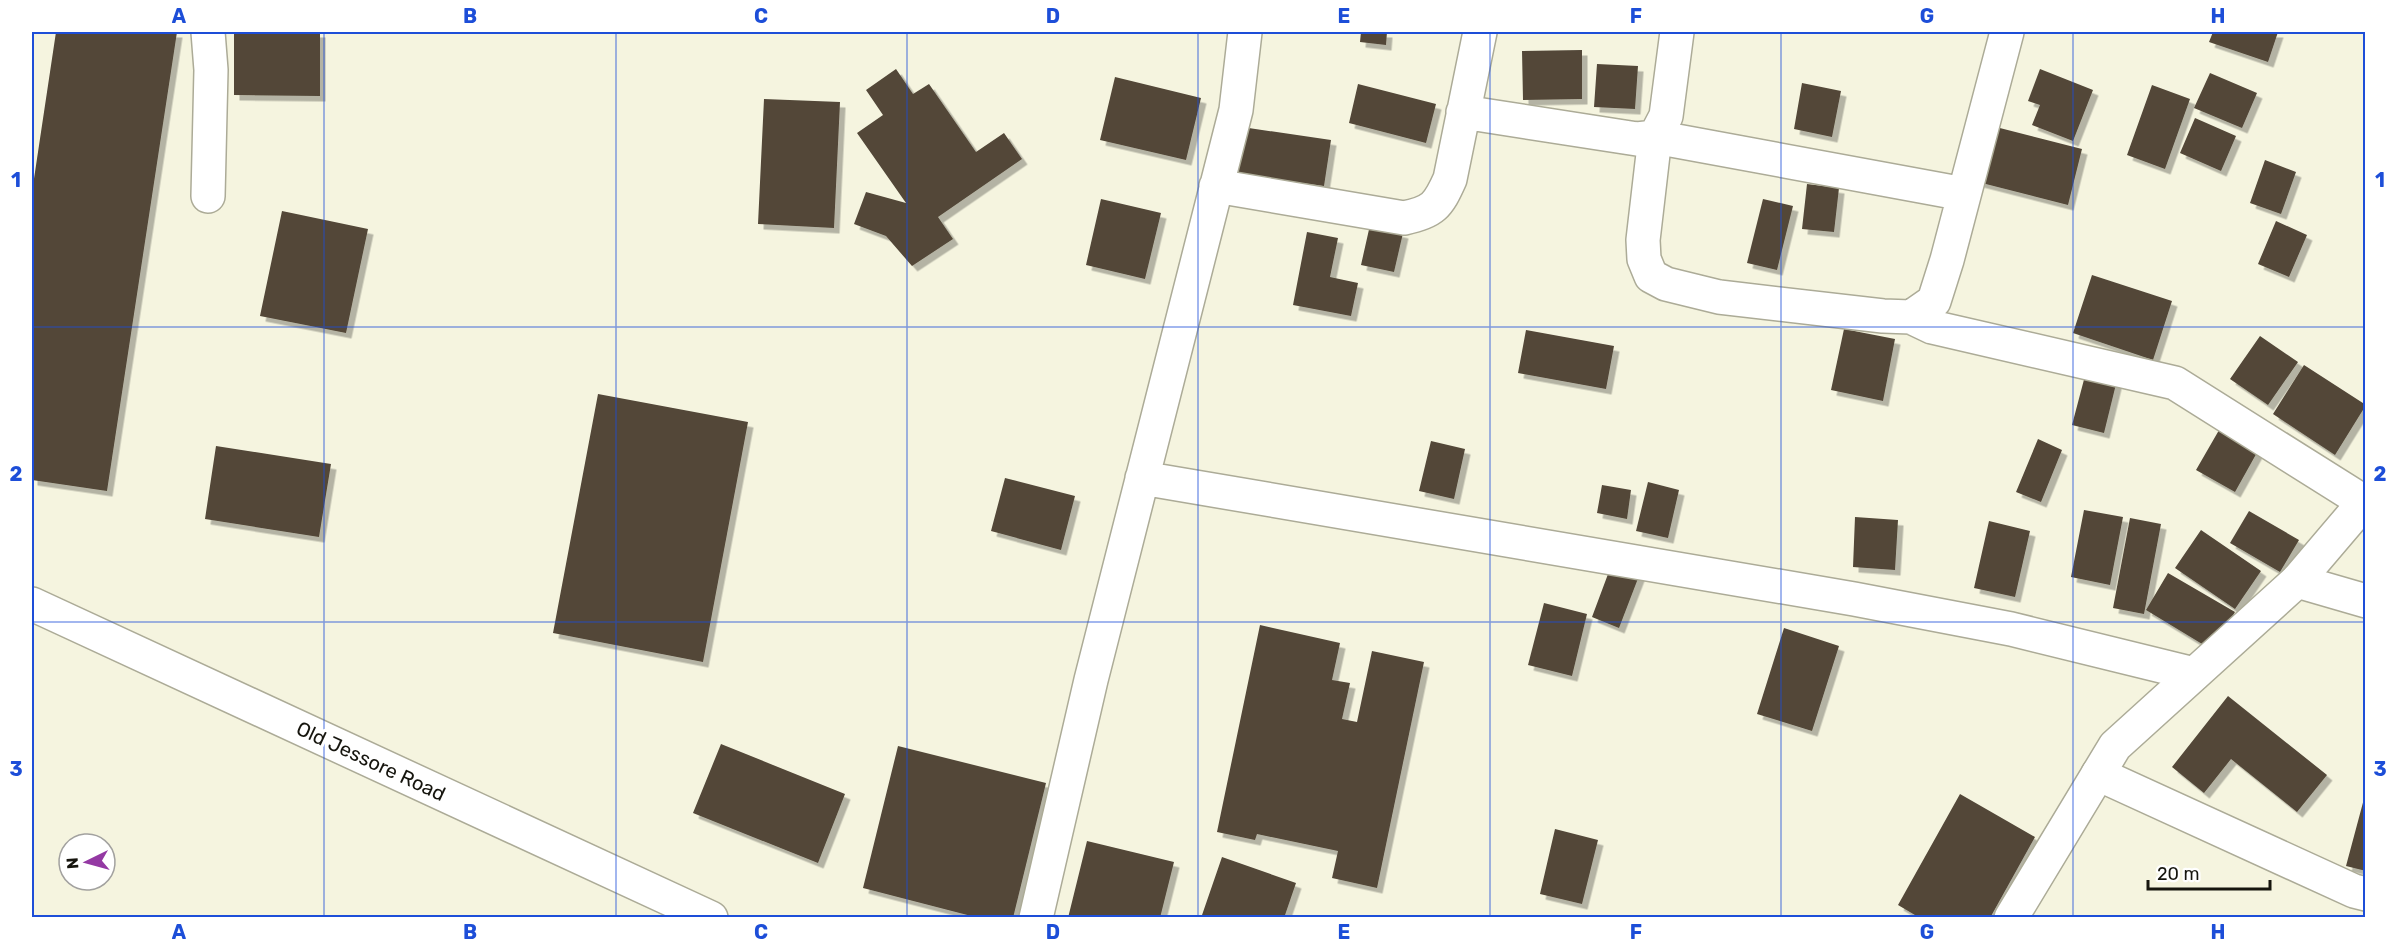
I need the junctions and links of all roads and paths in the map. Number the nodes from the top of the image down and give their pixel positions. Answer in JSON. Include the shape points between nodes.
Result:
{"nodes":[{"id":1,"x":208,"y":32,"type":"edge"},
{"id":2,"x":1245,"y":32,"type":"edge"},
{"id":3,"x":1480,"y":32,"type":"edge"},
{"id":4,"x":1677,"y":32,"type":"edge"},
{"id":5,"x":2007,"y":32,"type":"edge"},
{"id":6,"x":1463,"y":112,"type":"junction"},
{"id":7,"x":1655,"y":137,"type":"junction"},
{"id":8,"x":1216,"y":186,"type":"junction"},
{"id":9,"x":1964,"y":194,"type":"junction"},
{"id":10,"x":208,"y":196,"type":"dead end"},
{"id":11,"x":1911,"y":317,"type":"junction"},
{"id":12,"x":1142,"y":478,"type":"junction"},
{"id":13,"x":2365,"y":501,"type":"edge"},
{"id":14,"x":2297,"y":581,"type":"junction"},
{"id":15,"x":2366,"y":601,"type":"edge"},
{"id":16,"x":32,"y":604,"type":"edge"},
{"id":17,"x":2194,"y":674,"type":"junction"},
{"id":18,"x":2097,"y":774,"type":"junction"},
{"id":19,"x":2366,"y":894,"type":"edge"},
{"id":20,"x":711,"y":918,"type":"edge"},
{"id":21,"x":1036,"y":918,"type":"edge"},
{"id":22,"x":2011,"y":918,"type":"edge"}],
"edges":[{"from":1,"to":10,"type":"street"},
{"from":2,"to":8,"type":"street","via":[[1236,110]]},
{"from":3,"to":6,"type":"street"},
{"from":4,"to":7,"type":"street","via":[[1666,116]]},
{"from":5,"to":9,"type":"street"},
{"from":6,"to":7,"type":"street","via":[[1637,139]]},
{"from":6,"to":8,"type":"street","via":[[1450,179],[1441,200],[1426,214],[1404,218]]},
{"from":7,"to":9,"type":"street"},
{"from":7,"to":11,"type":"street","via":[[1643,240],[1644,259],[1651,276],[1666,285],[1719,297]]},
{"from":8,"to":12,"type":"street"},
{"from":9,"to":11,"type":"street","via":[[1934,301]]},
{"from":11,"to":13,"type":"street","via":[[1932,327],[2175,383]]},
{"from":12,"to":17,"type":"street","via":[[1854,599],[2011,629]]},
{"from":12,"to":21,"type":"street"},
{"from":13,"to":14,"type":"street"},
{"from":14,"to":15,"type":"street"},
{"from":14,"to":17,"type":"street"},
{"from":16,"to":20,"type":"street","name":"Old Jessore Road"},
{"from":17,"to":18,"type":"street","via":[[2115,746]]},
{"from":18,"to":19,"type":"street"},
{"from":18,"to":22,"type":"street"}]}
